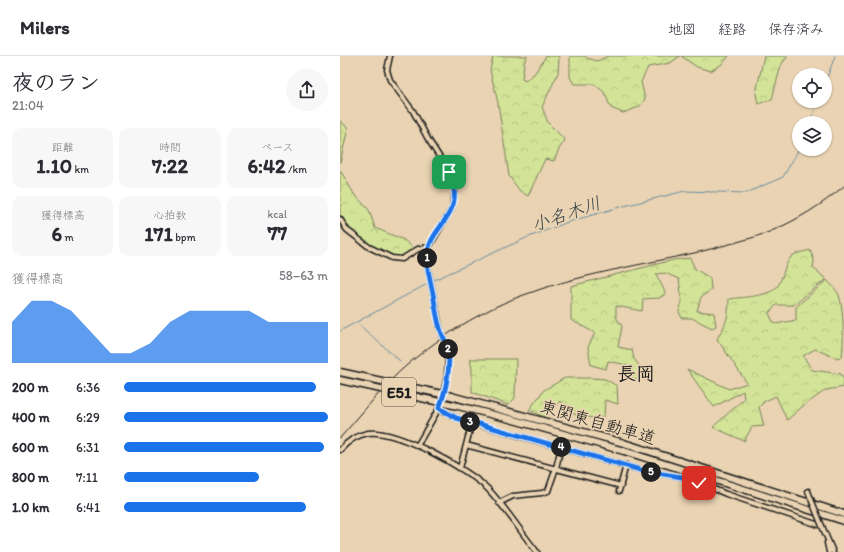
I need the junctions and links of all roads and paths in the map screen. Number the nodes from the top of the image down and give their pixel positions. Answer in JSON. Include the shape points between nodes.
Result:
{"nodes":[{"id":1,"x":390,"y":56,"type":"edge"},
{"id":2,"x":340,"y":219,"type":"edge"},
{"id":3,"x":429,"y":247,"type":"junction"},
{"id":4,"x":340,"y":372,"type":"edge"},
{"id":5,"x":340,"y":380,"type":"edge"},
{"id":6,"x":439,"y":408,"type":"junction"},
{"id":7,"x":472,"y":422,"type":"junction"},
{"id":8,"x":466,"y":445,"type":"junction"},
{"id":9,"x":417,"y":446,"type":"junction"},
{"id":10,"x":562,"y":447,"type":"junction"},
{"id":11,"x":340,"y":450,"type":"edge"},
{"id":12,"x":626,"y":466,"type":"junction"},
{"id":13,"x":460,"y":468,"type":"junction"},
{"id":14,"x":556,"y":468,"type":"junction"},
{"id":15,"x":621,"y":486,"type":"junction"},
{"id":16,"x":620,"y":491,"type":"dead end"},
{"id":17,"x":808,"y":491,"type":"dead end"},
{"id":18,"x":500,"y":503,"type":"junction"},
{"id":19,"x":844,"y":514,"type":"edge"},
{"id":20,"x":844,"y":521,"type":"edge"},
{"id":21,"x":822,"y":526,"type":"junction"},
{"id":22,"x":537,"y":552,"type":"edge"},
{"id":23,"x":829,"y":552,"type":"edge"},
{"id":24,"x":833,"y":552,"type":"edge"}],
"edges":[{"from":1,"to":3,"type":"street","via":[[387,70],[390,80],[413,111],[454,185],[452,208]]},
{"from":2,"to":3,"type":"street","via":[[348,230],[369,247],[392,258],[402,259],[418,249]]},
{"from":3,"to":6,"type":"street","via":[[428,268],[440,328],[448,352],[447,377]]},
{"from":4,"to":19,"type":"highway","name":"東関東自動車道","number":"E51","bridge":true,"via":[[450,396],[624,443]]},
{"from":5,"to":20,"type":"highway","name":"東関東自動車道","number":"E51","bridge":true,"via":[[510,418],[624,451]]},
{"from":6,"to":7,"type":"street","via":[[456,418]]},
{"from":6,"to":9,"type":"street"},
{"from":7,"to":8,"type":"street"},
{"from":7,"to":10,"type":"street"},
{"from":8,"to":13,"type":"street"},
{"from":8,"to":14,"type":"street"},
{"from":9,"to":11,"type":"street","via":[[390,435],[369,433],[357,437]]},
{"from":9,"to":13,"type":"street"},
{"from":10,"to":12,"type":"street"},
{"from":10,"to":14,"type":"street"},
{"from":12,"to":15,"type":"street"},
{"from":12,"to":21,"type":"street","via":[[688,478],[726,494]]},
{"from":13,"to":18,"type":"street","via":[[478,480]]},
{"from":14,"to":15,"type":"street"},
{"from":14,"to":18,"type":"street","via":[[548,491],[513,496]]},
{"from":15,"to":16,"type":"street"},
{"from":17,"to":21,"type":"street","bridge":true},
{"from":18,"to":22,"type":"street"},
{"from":21,"to":23,"type":"street"},
{"from":21,"to":24,"type":"street"}]}
